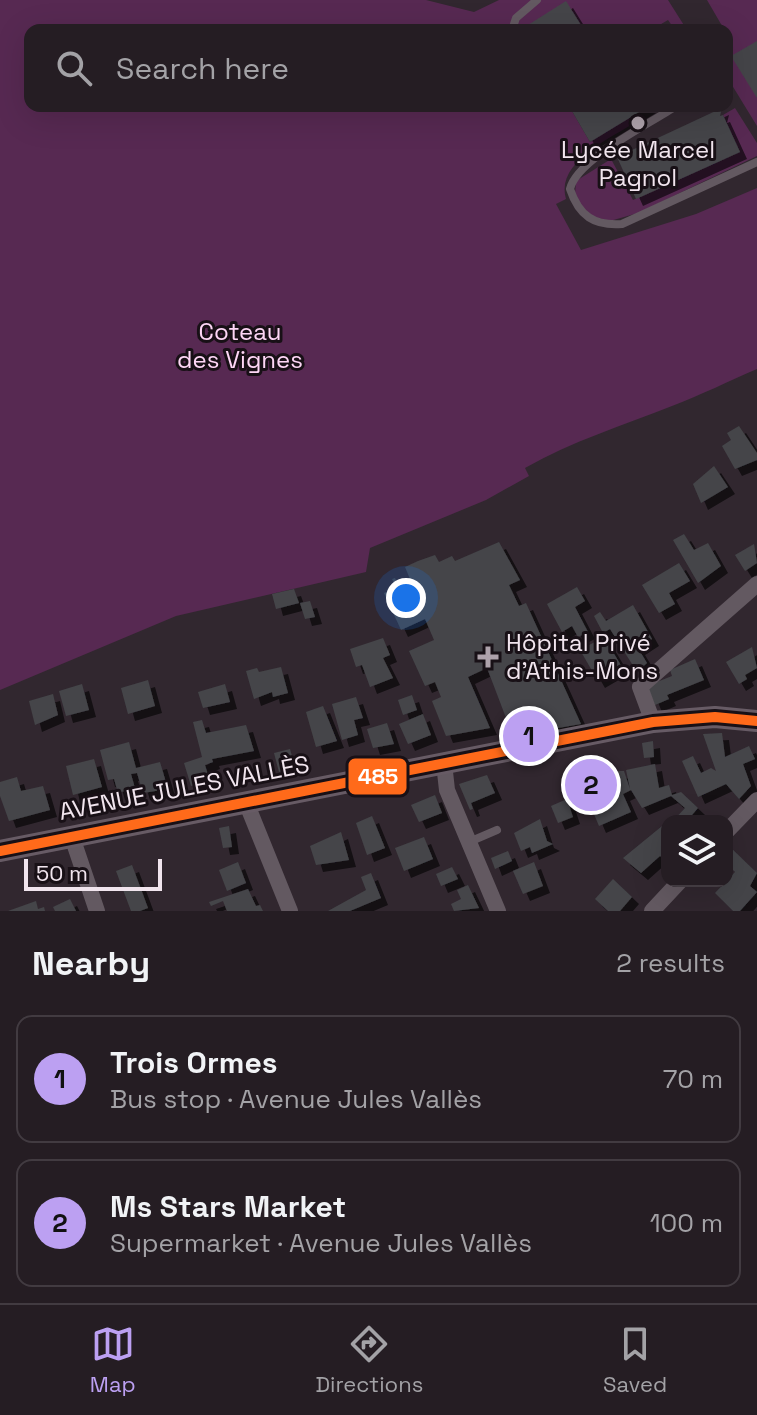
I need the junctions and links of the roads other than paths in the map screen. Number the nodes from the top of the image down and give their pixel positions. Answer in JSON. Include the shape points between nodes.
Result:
{"nodes":[{"id":1,"x":537,"y":0,"type":"edge"},
{"id":2,"x":514,"y":24,"type":"edge"},
{"id":3,"x":667,"y":112,"type":"edge"},
{"id":4,"x":757,"y":162,"type":"edge"},
{"id":5,"x":757,"y":584,"type":"edge"},
{"id":6,"x":757,"y":721,"type":"edge"},
{"id":7,"x":653,"y":722,"type":"junction"},
{"id":8,"x":444,"y":763,"type":"junction"},
{"id":9,"x":757,"y":800,"type":"edge"},
{"id":10,"x":246,"y":802,"type":"junction"},
{"id":11,"x":733,"y":825,"type":"edge"},
{"id":12,"x":497,"y":830,"type":"dead end"},
{"id":13,"x":72,"y":837,"type":"junction"},
{"id":14,"x":469,"y":842,"type":"junction"},
{"id":15,"x":0,"y":851,"type":"edge"},
{"id":16,"x":674,"y":887,"type":"edge"},
{"id":17,"x":97,"y":911,"type":"edge"},
{"id":18,"x":290,"y":911,"type":"edge"},
{"id":19,"x":498,"y":911,"type":"edge"},
{"id":20,"x":652,"y":911,"type":"edge"}],
"edges":[{"from":1,"to":2,"type":"lane"},
{"from":3,"to":4,"type":"lane","via":[[576,176],[570,189],[583,214],[606,225],[622,224]]},
{"from":5,"to":7,"type":"street","via":[[640,687]]},
{"from":6,"to":7,"type":"main road","name":"AVENUE JULES VALLÈS","via":[[715,717]]},
{"from":7,"to":8,"type":"main road","name":"AVENUE JULES VALLÈS"},
{"from":8,"to":10,"type":"main road","name":"AVENUE JULES VALLÈS"},
{"from":8,"to":14,"type":"street","via":[[447,790]]},
{"from":9,"to":11,"type":"street"},
{"from":10,"to":13,"type":"main road","name":"AVENUE JULES VALLÈS"},
{"from":10,"to":18,"type":"street"},
{"from":12,"to":14,"type":"lane"},
{"from":13,"to":15,"type":"main road","name":"AVENUE JULES VALLÈS"},
{"from":13,"to":17,"type":"street"},
{"from":14,"to":19,"type":"street"},
{"from":16,"to":20,"type":"street"}]}
